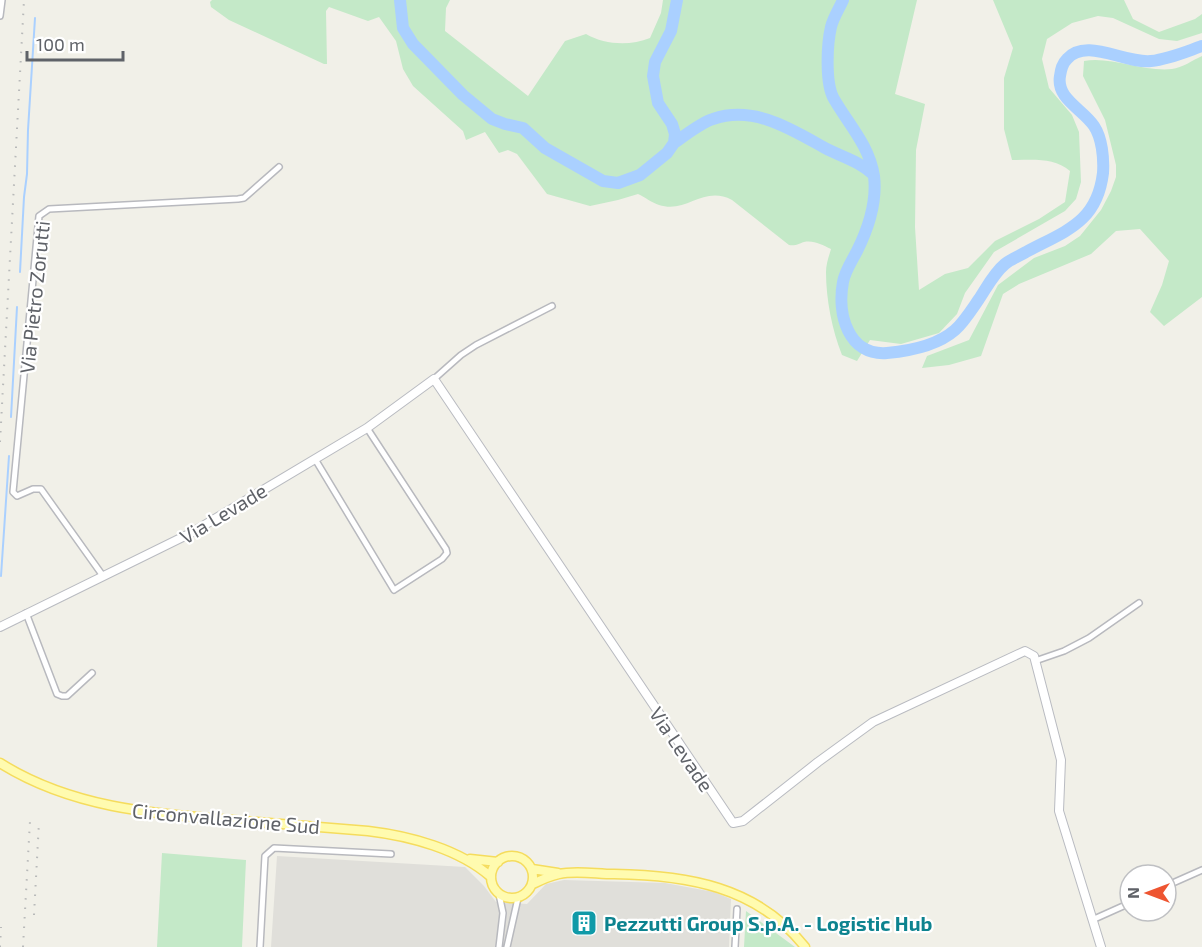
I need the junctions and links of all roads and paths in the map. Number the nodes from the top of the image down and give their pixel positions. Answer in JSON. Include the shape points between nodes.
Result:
{"nodes":[{"id":1,"x":2,"y":0,"type":"edge"},
{"id":2,"x":0,"y":16,"type":"edge"},
{"id":3,"x":279,"y":167,"type":"dead end"},
{"id":4,"x":552,"y":306,"type":"dead end"},
{"id":5,"x":434,"y":378,"type":"junction"},
{"id":6,"x":367,"y":428,"type":"junction"},
{"id":7,"x":315,"y":459,"type":"junction"},
{"id":8,"x":103,"y":576,"type":"junction"},
{"id":9,"x":1140,"y":603,"type":"dead end"},
{"id":10,"x":26,"y":613,"type":"junction"},
{"id":11,"x":0,"y":627,"type":"edge"},
{"id":12,"x":1035,"y":661,"type":"junction"},
{"id":13,"x":92,"y":673,"type":"dead end"},
{"id":14,"x":0,"y":763,"type":"edge"},
{"id":15,"x":391,"y":854,"type":"dead end"},
{"id":16,"x":458,"y":856,"type":"junction"},
{"id":17,"x":498,"y":862,"type":"junction"},
{"id":18,"x":532,"y":869,"type":"junction"},
{"id":19,"x":1202,"y":870,"type":"edge"},
{"id":20,"x":561,"y":873,"type":"junction"},
{"id":21,"x":491,"y":877,"type":"junction"},
{"id":22,"x":1178,"y":881,"type":"edge"},
{"id":23,"x":533,"y":884,"type":"junction"},
{"id":24,"x":499,"y":894,"type":"junction"},
{"id":25,"x":518,"y":898,"type":"junction"},
{"id":26,"x":1118,"y":908,"type":"edge"},
{"id":27,"x":737,"y":909,"type":"dead end"},
{"id":28,"x":1092,"y":920,"type":"junction"},
{"id":29,"x":260,"y":947,"type":"edge"},
{"id":30,"x":499,"y":947,"type":"edge"},
{"id":31,"x":507,"y":947,"type":"edge"},
{"id":32,"x":735,"y":947,"type":"edge"},
{"id":33,"x":805,"y":947,"type":"edge"},
{"id":34,"x":1101,"y":947,"type":"edge"}],
"edges":[{"from":1,"to":2,"type":"street"},
{"from":3,"to":8,"type":"street","name":"Via Pietro Zorutti","via":[[238,200],[49,208],[39,216],[13,492],[17,496],[41,489]]},
{"from":4,"to":5,"type":"street","name":"Via Levade","via":[[476,345]]},
{"from":5,"to":6,"type":"street","name":"Via Levade"},
{"from":5,"to":12,"type":"street","name":"Via Levade","via":[[733,822],[743,821],[873,722],[1025,651]]},
{"from":6,"to":7,"type":"street","name":"Via Levade"},
{"from":6,"to":7,"type":"street","via":[[447,553],[394,590]]},
{"from":7,"to":8,"type":"street","name":"Via Levade","via":[[191,533]]},
{"from":8,"to":10,"type":"street","name":"Via Levade"},
{"from":9,"to":12,"type":"street","via":[[1089,638]]},
{"from":10,"to":11,"type":"street","name":"Via Levade"},
{"from":10,"to":13,"type":"street","via":[[57,694],[67,696]]},
{"from":12,"to":28,"type":"street","via":[[1061,760],[1059,811]]},
{"from":14,"to":16,"type":"main road","name":"Circonvallazione Sud","via":[[52,789],[110,806],[168,815],[384,833]]},
{"from":15,"to":29,"type":"street","via":[[274,848],[265,856]]},
{"from":16,"to":17,"type":"main road"},
{"from":16,"to":21,"type":"main road"},
{"from":17,"to":18,"type":"main road","via":[[514,856],[525,860]]},
{"from":17,"to":21,"type":"main road"},
{"from":18,"to":20,"type":"main road"},
{"from":18,"to":23,"type":"main road"},
{"from":19,"to":22,"type":"street"},
{"from":20,"to":23,"type":"main road"},
{"from":20,"to":33,"type":"main road","via":[[651,874],[700,881],[760,907]]},
{"from":21,"to":24,"type":"main road"},
{"from":23,"to":25,"type":"main road"},
{"from":24,"to":25,"type":"main road"},
{"from":24,"to":30,"type":"street","via":[[503,913]]},
{"from":25,"to":31,"type":"street"},
{"from":26,"to":28,"type":"street"},
{"from":27,"to":32,"type":"street"},
{"from":28,"to":34,"type":"street"}]}
